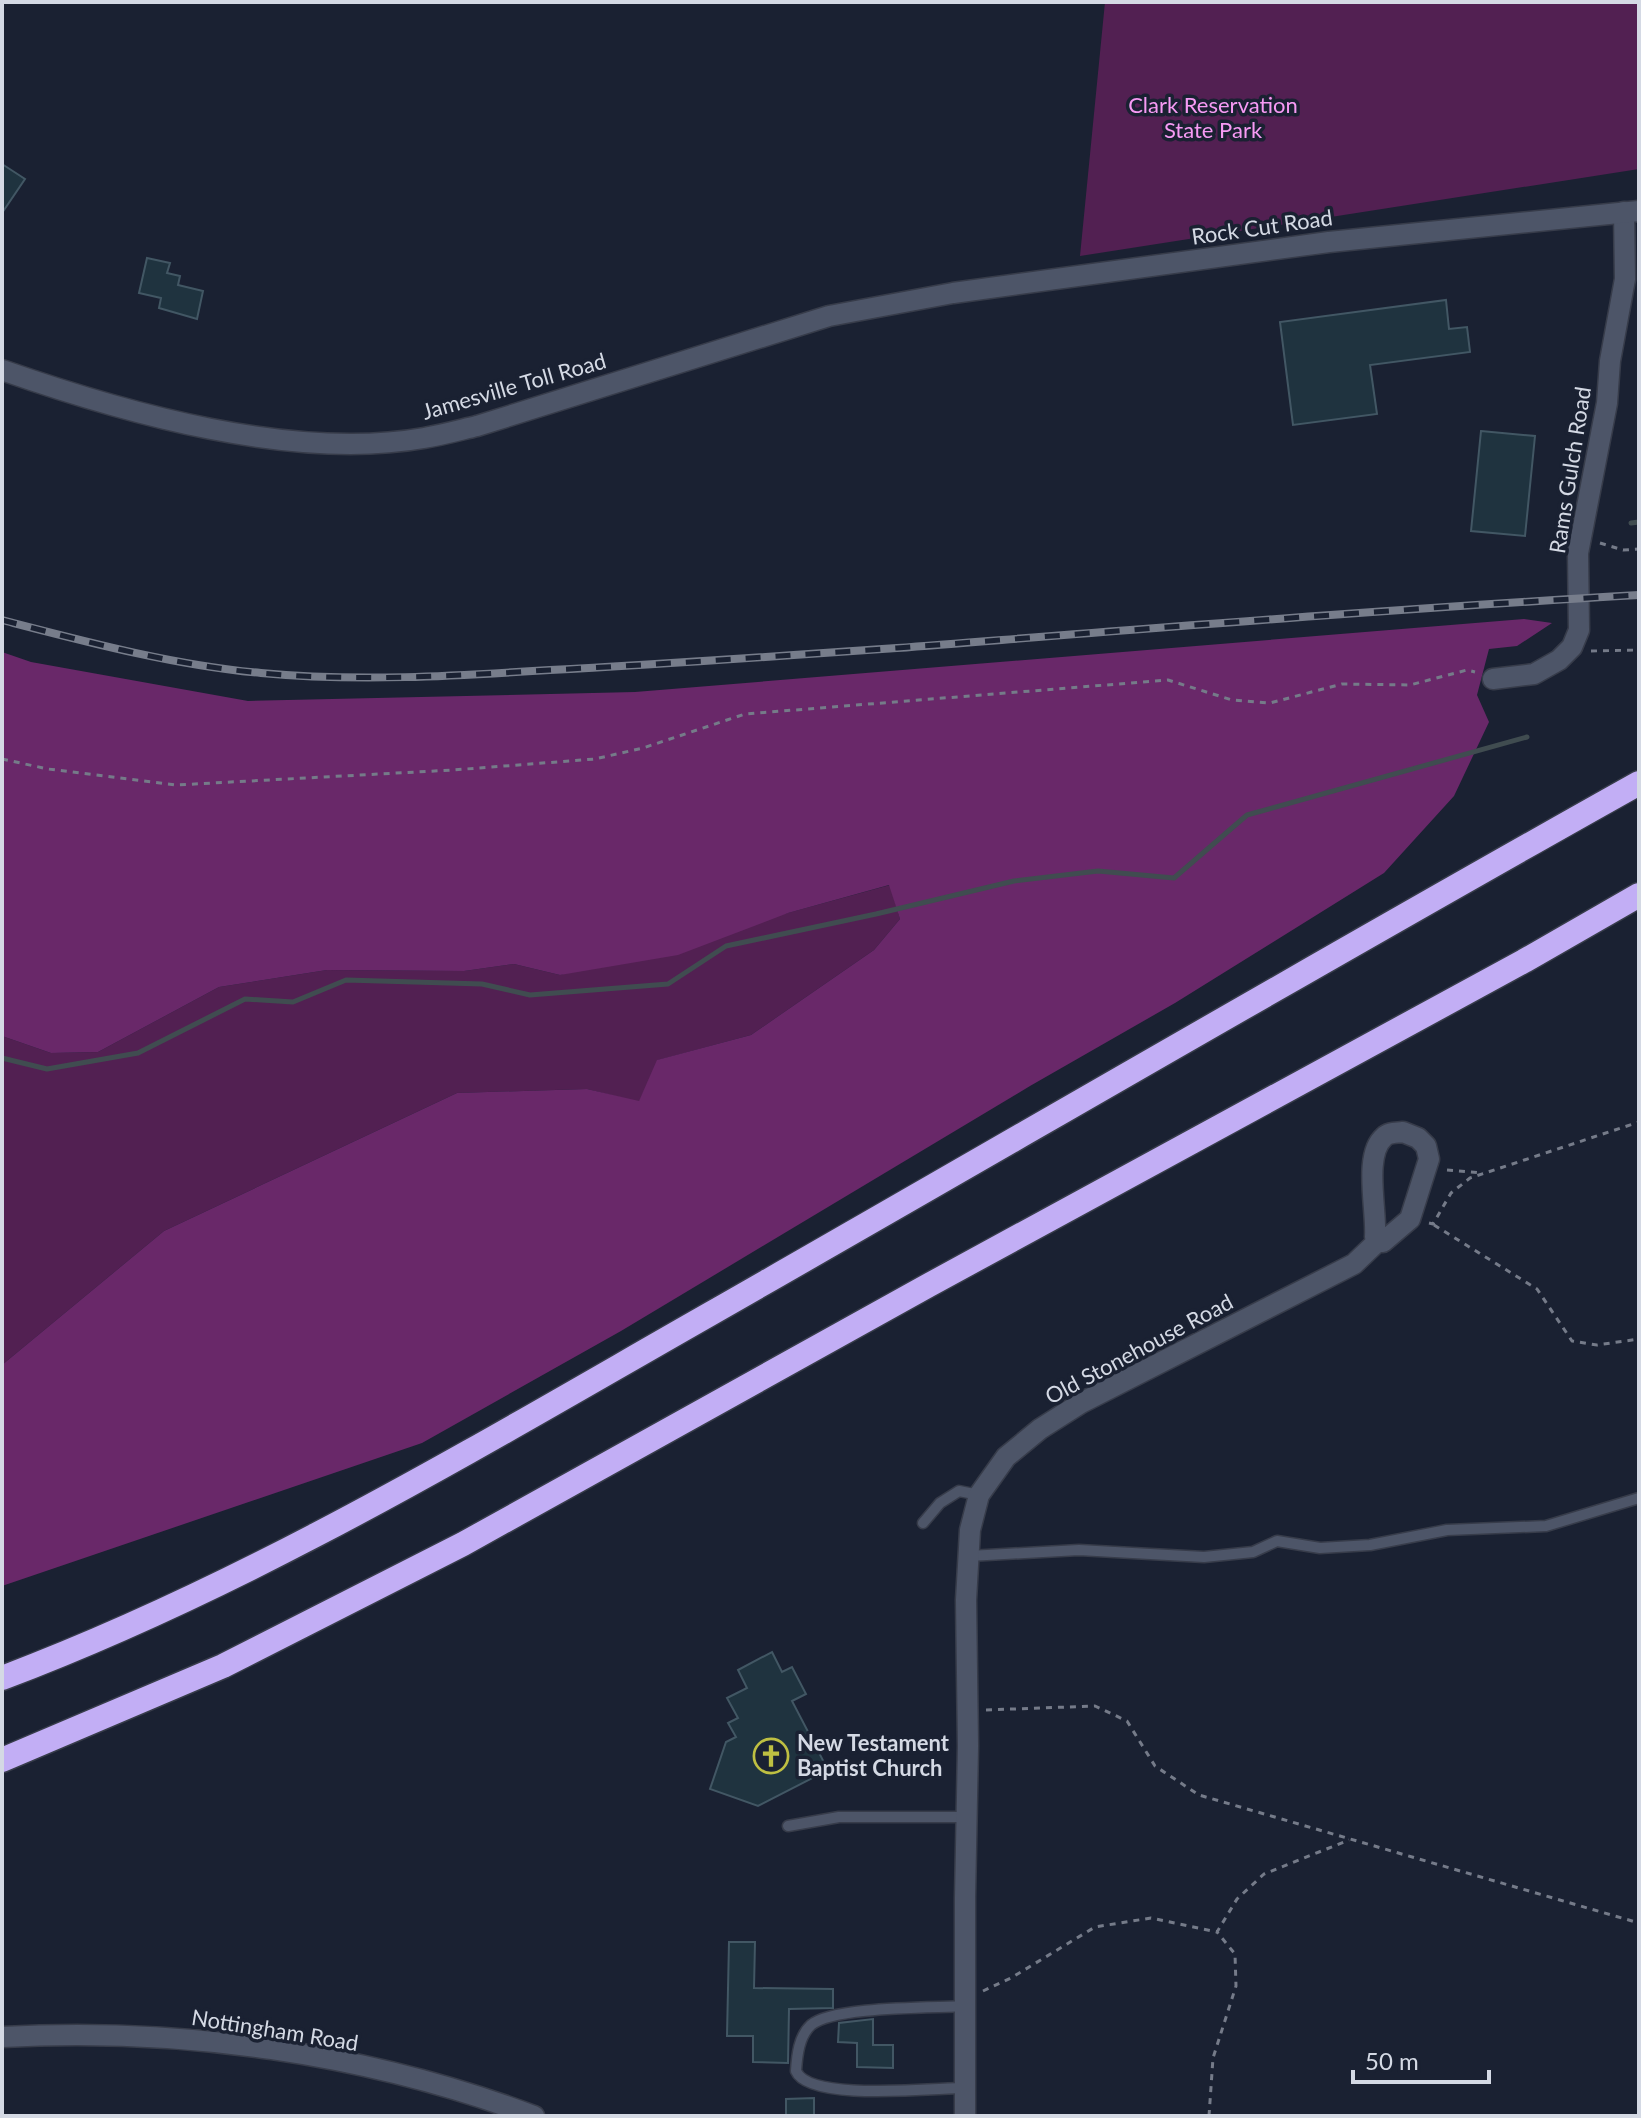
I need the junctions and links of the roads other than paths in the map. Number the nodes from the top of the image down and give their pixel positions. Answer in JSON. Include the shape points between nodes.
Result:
{"nodes":[{"id":1,"x":1632,"y":211,"type":"edge"},
{"id":2,"x":894,"y":304,"type":"joint"},
{"id":3,"x":2,"y":370,"type":"edge"},
{"id":4,"x":1493,"y":679,"type":"road end"},
{"id":5,"x":1639,"y":783,"type":"edge"},
{"id":6,"x":1639,"y":895,"type":"edge"},
{"id":7,"x":1378,"y":1241,"type":"junction"},
{"id":8,"x":979,"y":1495,"type":"junction"},
{"id":9,"x":1639,"y":1498,"type":"edge"},
{"id":10,"x":923,"y":1523,"type":"dead end"},
{"id":11,"x":969,"y":1556,"type":"junction"},
{"id":12,"x":2,"y":1678,"type":"edge"},
{"id":13,"x":2,"y":1760,"type":"edge"},
{"id":14,"x":967,"y":1817,"type":"junction"},
{"id":15,"x":788,"y":1826,"type":"dead end"},
{"id":16,"x":965,"y":2000,"type":"junction"},
{"id":17,"x":2,"y":2037,"type":"edge"},
{"id":18,"x":965,"y":2088,"type":"junction"},
{"id":19,"x":534,"y":2116,"type":"edge"},
{"id":20,"x":965,"y":2116,"type":"edge"}],
"edges":[{"from":1,"to":2,"type":"street","name":"Rock Cut Road","via":[[1329,242]]},
{"from":1,"to":4,"type":"street","name":"Rams Gulch Road","via":[[1607,403],[1578,553],[1579,630],[1559,660],[1534,674]]},
{"from":2,"to":3,"type":"street","name":"Jamesville Toll Road","via":[[829,316],[422,439],[353,443],[249,435],[71,394]]},
{"from":5,"to":12,"type":"highway","via":[[474,1449],[264,1562]]},
{"from":6,"to":13,"type":"highway","via":[[424,1565],[223,1666]]},
{"from":7,"to":7,"type":"street","name":"Old Stonehouse Road","via":[[1410,1219],[1428,1164],[1426,1146],[1403,1132],[1383,1138],[1373,1155]]},
{"from":7,"to":8,"type":"street","name":"Old Stonehouse Road","via":[[1354,1264],[1040,1429],[1006,1457]]},
{"from":8,"to":10,"type":"lane","via":[[959,1491]]},
{"from":8,"to":11,"type":"street","name":"Old Stonehouse Road"},
{"from":9,"to":11,"type":"lane","via":[[1546,1526],[1447,1530],[1370,1545],[1320,1548],[1277,1541],[1253,1552],[1204,1557],[1079,1550]]},
{"from":11,"to":14,"type":"street","name":"Old Stonehouse Road"},
{"from":14,"to":15,"type":"lane","via":[[839,1817]]},
{"from":14,"to":16,"type":"street","name":"Old Stonehouse Road"},
{"from":16,"to":18,"type":"street","name":"Old Stonehouse Road"},
{"from":16,"to":18,"type":"lane","via":[[819,2020],[803,2035],[796,2071],[812,2085],[834,2090]]},
{"from":17,"to":19,"type":"street","name":"Nottingham Road","via":[[171,2038],[313,2055]]},
{"from":18,"to":20,"type":"street","name":"Old Stonehouse Road"}]}
